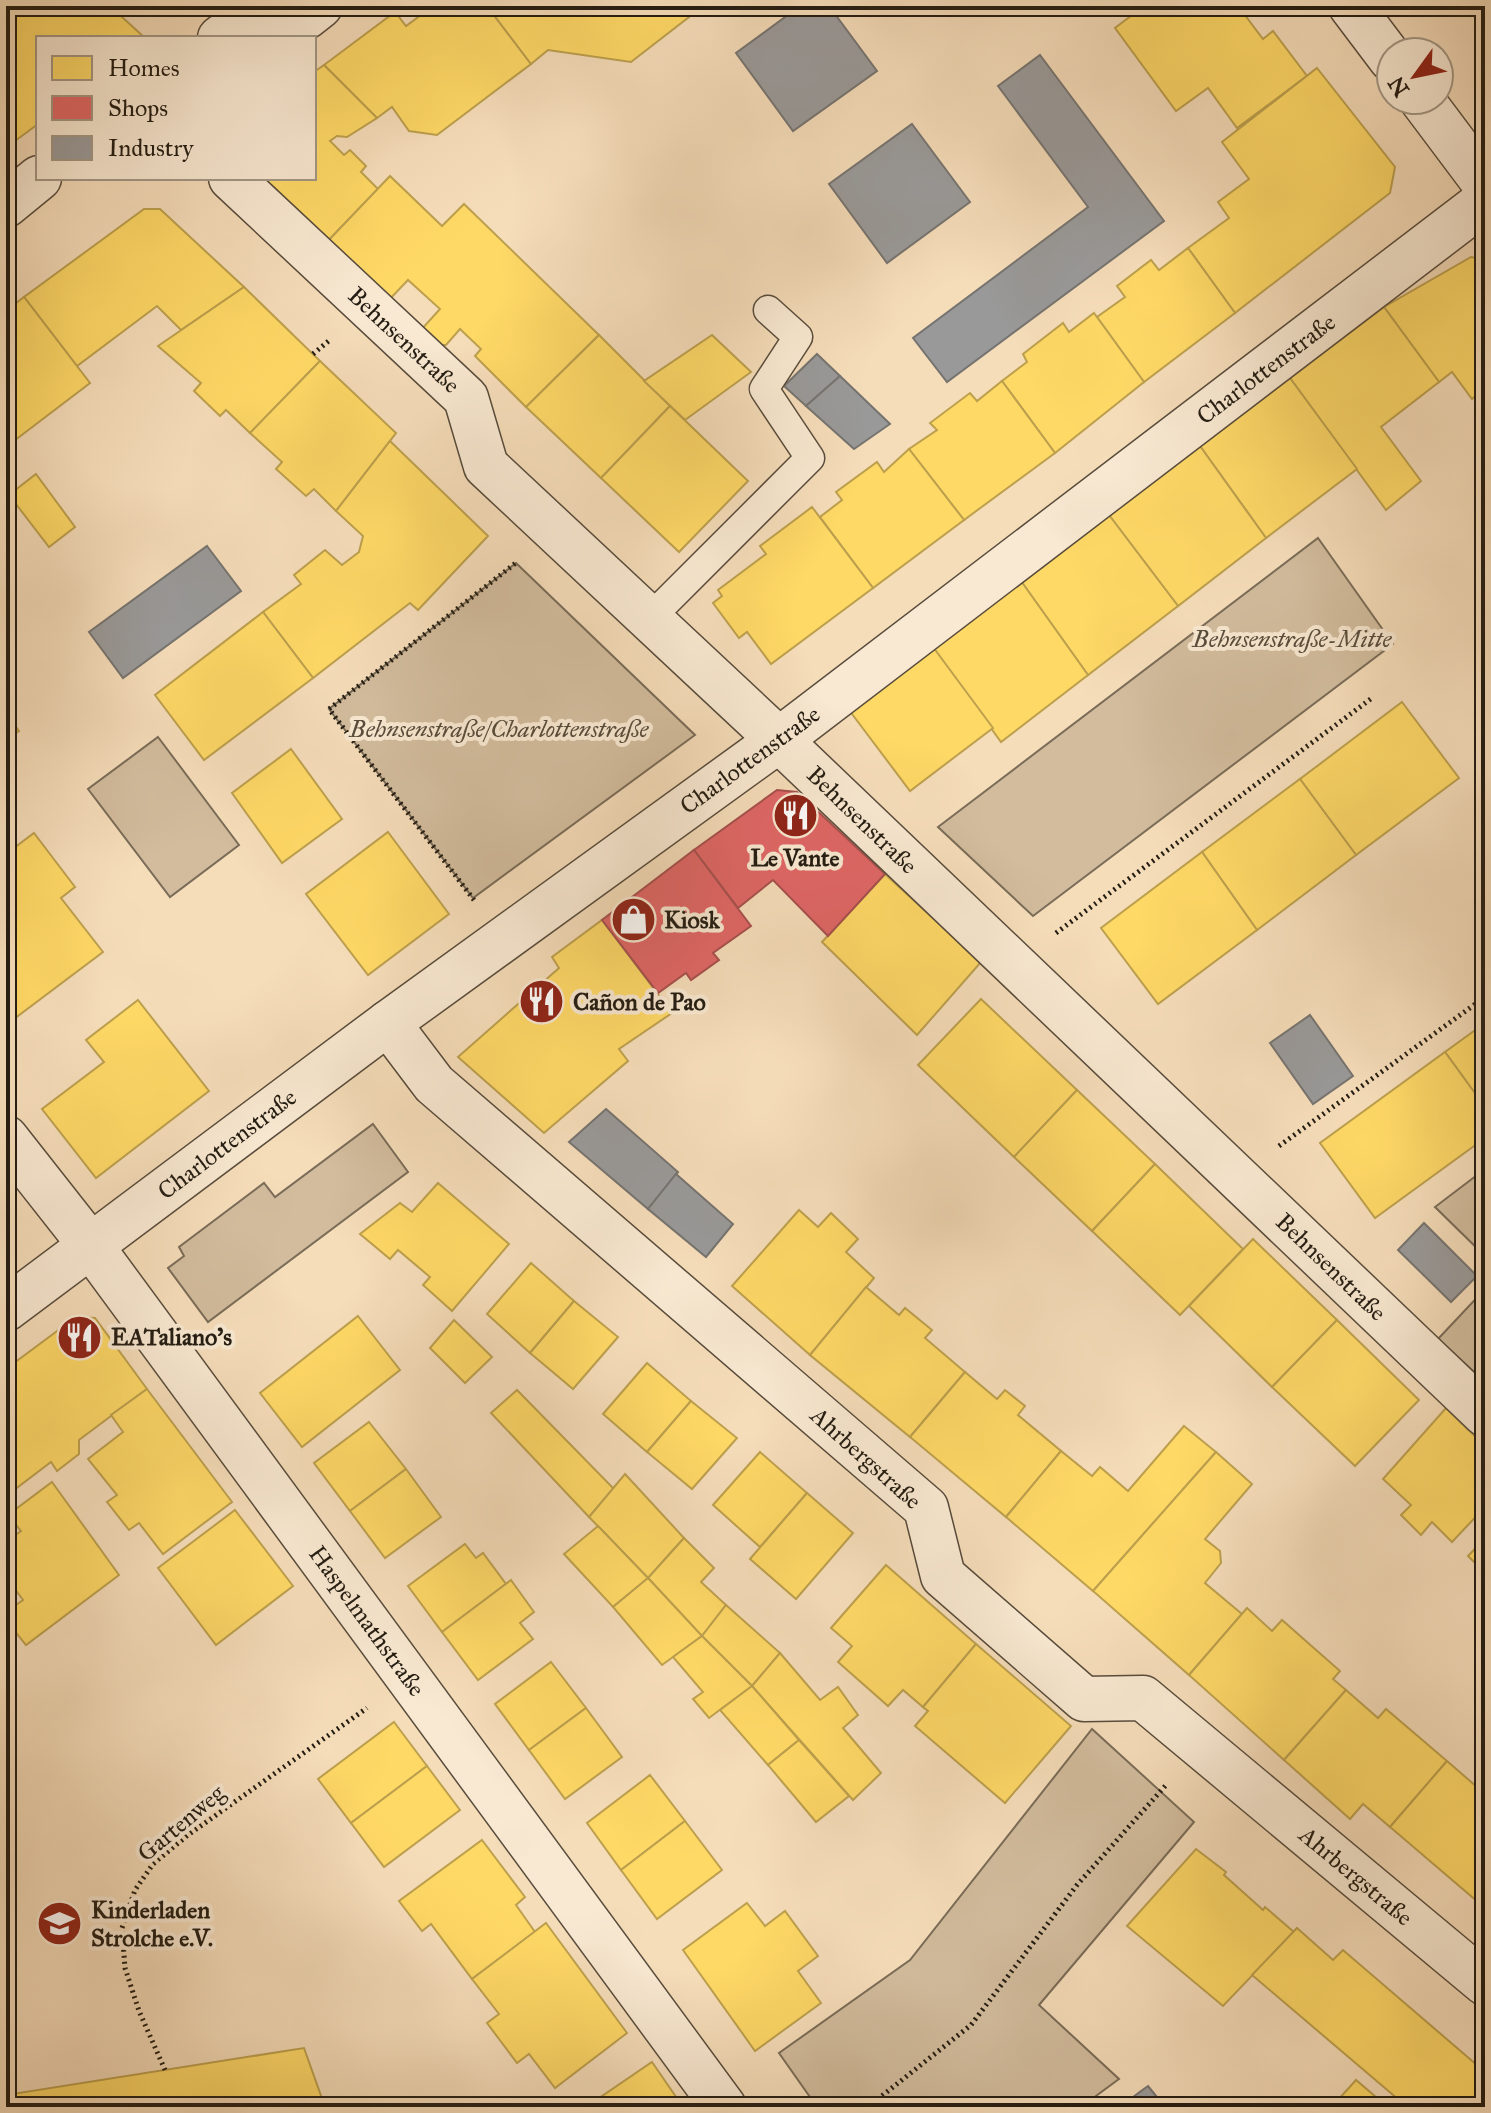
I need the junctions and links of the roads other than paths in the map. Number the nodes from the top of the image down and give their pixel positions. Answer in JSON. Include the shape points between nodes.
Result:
{"nodes":[{"id":1,"x":320,"y":6,"type":"edge"},
{"id":2,"x":1351,"y":6,"type":"edge"},
{"id":3,"x":216,"y":25,"type":"edge"},
{"id":4,"x":1375,"y":38,"type":"edge"},
{"id":5,"x":1434,"y":116,"type":"edge"},
{"id":6,"x":37,"y":180,"type":"edge"},
{"id":7,"x":233,"y":180,"type":"edge"},
{"id":8,"x":1485,"y":184,"type":"edge"},
{"id":9,"x":1485,"y":201,"type":"edge"},
{"id":10,"x":6,"y":205,"type":"edge"},
{"id":11,"x":768,"y":310,"type":"dead end"},
{"id":12,"x":649,"y":619,"type":"junction"},
{"id":13,"x":779,"y":740,"type":"junction"},
{"id":14,"x":388,"y":1023,"type":"junction"},
{"id":15,"x":6,"y":1138,"type":"edge"},
{"id":16,"x":91,"y":1246,"type":"junction"},
{"id":17,"x":6,"y":1309,"type":"edge"},
{"id":18,"x":1485,"y":1414,"type":"edge"},
{"id":19,"x":1485,"y":1983,"type":"edge"},
{"id":20,"x":724,"y":2107,"type":"edge"}],
"edges":[{"from":1,"to":3,"type":"street","via":[[306,17]]},
{"from":2,"to":4,"type":"street"},
{"from":5,"to":8,"type":"street"},
{"from":6,"to":10,"type":"street"},
{"from":7,"to":12,"type":"street","name":"Behnsenstraße","via":[[466,398],[486,466]]},
{"from":9,"to":13,"type":"street","name":"Charlottenstraße"},
{"from":11,"to":12,"type":"lane","via":[[798,337],[764,389],[810,458]]},
{"from":12,"to":13,"type":"street","name":"Behnsenstraße"},
{"from":13,"to":14,"type":"street","name":"Charlottenstraße"},
{"from":13,"to":18,"type":"street","name":"Behnsenstraße"},
{"from":14,"to":16,"type":"street","name":"Charlottenstraße"},
{"from":14,"to":19,"type":"street","name":"Ahrbergstraße","via":[[434,1084],[926,1508],[943,1576],[1084,1699],[1143,1698]]},
{"from":15,"to":16,"type":"street","name":"Haspelmathstraße"},
{"from":16,"to":17,"type":"street","name":"Charlottenstraße"},
{"from":16,"to":20,"type":"street","name":"Haspelmathstraße"}]}
